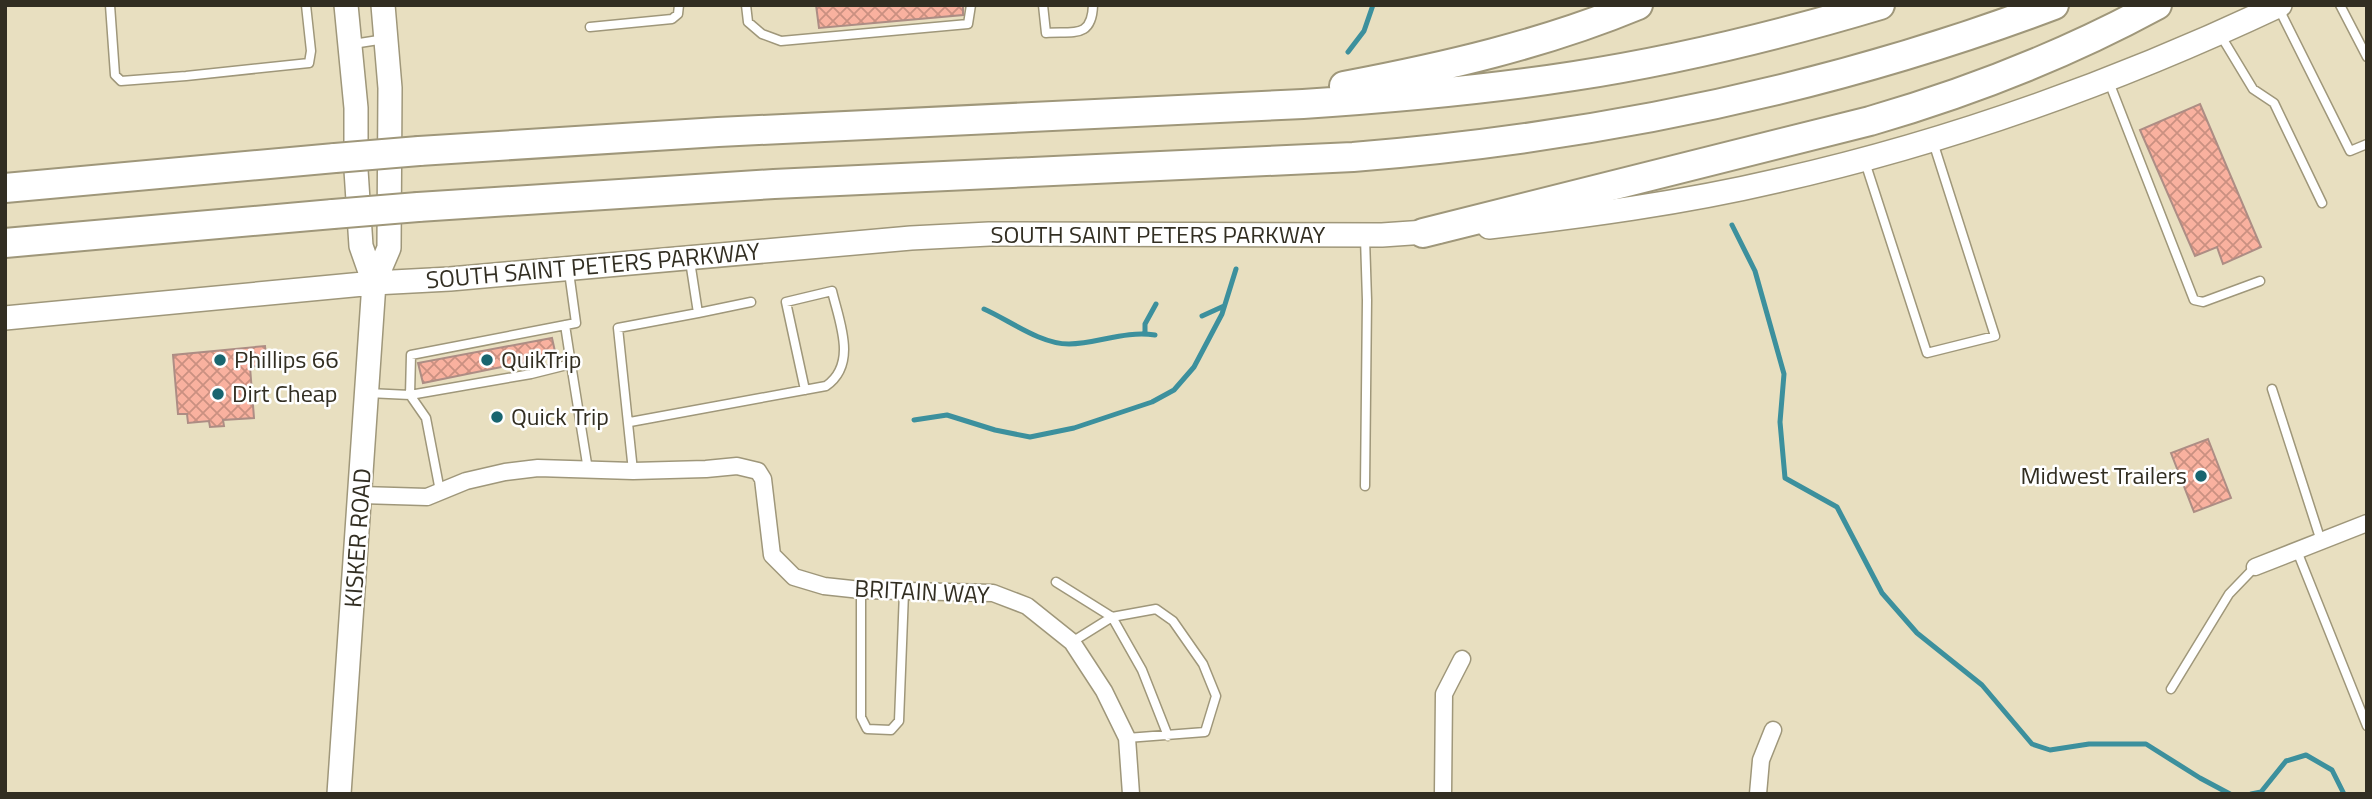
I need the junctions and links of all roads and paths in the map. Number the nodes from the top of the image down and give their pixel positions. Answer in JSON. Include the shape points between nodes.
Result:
{"nodes":[{"id":1,"x":110,"y":5,"type":"edge"},
{"id":2,"x":306,"y":5,"type":"edge"},
{"id":3,"x":345,"y":5,"type":"edge"},
{"id":4,"x":383,"y":5,"type":"edge"},
{"id":5,"x":679,"y":5,"type":"edge"},
{"id":6,"x":746,"y":5,"type":"edge"},
{"id":7,"x":971,"y":5,"type":"edge"},
{"id":8,"x":1043,"y":5,"type":"edge"},
{"id":9,"x":1093,"y":5,"type":"edge"},
{"id":10,"x":1639,"y":5,"type":"edge"},
{"id":11,"x":1880,"y":5,"type":"edge"},
{"id":12,"x":2054,"y":5,"type":"edge"},
{"id":13,"x":2157,"y":5,"type":"edge"},
{"id":14,"x":2340,"y":5,"type":"edge"},
{"id":15,"x":2279,"y":6,"type":"edge"},
{"id":16,"x":590,"y":27,"type":"dead end"},
{"id":17,"x":2219,"y":34,"type":"junction"},
{"id":18,"x":385,"y":39,"type":"junction"},
{"id":19,"x":350,"y":45,"type":"junction"},
{"id":20,"x":2367,"y":57,"type":"edge"},
{"id":21,"x":2108,"y":79,"type":"junction"},
{"id":22,"x":1224,"y":108,"type":"junction"},
{"id":23,"x":1932,"y":139,"type":"junction"},
{"id":24,"x":2367,"y":144,"type":"edge"},
{"id":25,"x":1864,"y":159,"type":"junction"},
{"id":26,"x":5,"y":181,"type":"edge"},
{"id":27,"x":61,"y":182,"type":"junction"},
{"id":28,"x":5,"y":188,"type":"edge"},
{"id":29,"x":2322,"y":203,"type":"dead end"},
{"id":30,"x":1423,"y":233,"type":"junction"},
{"id":31,"x":1365,"y":235,"type":"junction"},
{"id":32,"x":5,"y":243,"type":"edge"},
{"id":33,"x":690,"y":258,"type":"junction"},
{"id":34,"x":568,"y":269,"type":"junction"},
{"id":35,"x":2260,"y":281,"type":"dead end"},
{"id":36,"x":374,"y":283,"type":"junction"},
{"id":37,"x":751,"y":302,"type":"dead end"},
{"id":38,"x":698,"y":313,"type":"junction"},
{"id":39,"x":5,"y":318,"type":"edge"},
{"id":40,"x":565,"y":325,"type":"junction"},
{"id":41,"x":571,"y":364,"type":"junction"},
{"id":42,"x":2272,"y":388,"type":"dead end"},
{"id":43,"x":805,"y":390,"type":"junction"},
{"id":44,"x":367,"y":393,"type":"junction"},
{"id":45,"x":410,"y":395,"type":"junction"},
{"id":46,"x":629,"y":422,"type":"junction"},
{"id":47,"x":588,"y":470,"type":"junction"},
{"id":48,"x":633,"y":471,"type":"junction"},
{"id":49,"x":1365,"y":486,"type":"dead end"},
{"id":50,"x":440,"y":491,"type":"junction"},
{"id":51,"x":361,"y":495,"type":"junction"},
{"id":52,"x":2367,"y":523,"type":"edge"},
{"id":53,"x":2321,"y":541,"type":"junction"},
{"id":54,"x":2297,"y":551,"type":"junction"},
{"id":55,"x":2255,"y":567,"type":"joint"},
{"id":56,"x":1056,"y":582,"type":"dead end"},
{"id":57,"x":861,"y":590,"type":"junction"},
{"id":58,"x":904,"y":592,"type":"junction"},
{"id":59,"x":1112,"y":617,"type":"junction"},
{"id":60,"x":1072,"y":642,"type":"junction"},
{"id":61,"x":1462,"y":659,"type":"dead end"},
{"id":62,"x":2171,"y":688,"type":"dead end"},
{"id":63,"x":2367,"y":726,"type":"edge"},
{"id":64,"x":1773,"y":730,"type":"dead end"},
{"id":65,"x":1168,"y":736,"type":"junction"},
{"id":66,"x":1127,"y":738,"type":"junction"},
{"id":67,"x":339,"y":794,"type":"edge"},
{"id":68,"x":1130,"y":794,"type":"edge"},
{"id":69,"x":1443,"y":794,"type":"edge"},
{"id":70,"x":1758,"y":794,"type":"edge"}],
"edges":[{"from":1,"to":2,"type":"lane","via":[[115,75],[121,81],[309,63]]},
{"from":3,"to":19,"type":"main road","name":"KISKER ROAD"},
{"from":4,"to":18,"type":"main road","name":"KISKER ROAD"},
{"from":5,"to":16,"type":"lane","via":[[678,14],[671,19]]},
{"from":6,"to":7,"type":"lane","via":[[748,22],[781,41],[968,24]]},
{"from":8,"to":9,"type":"lane","via":[[1046,33],[1085,30],[1093,19]]},
{"from":10,"to":22,"type":"highway","via":[[1480,57]]},
{"from":11,"to":22,"type":"highway","via":[[1719,47],[1577,76],[1395,98]]},
{"from":12,"to":32,"type":"highway","bridge":true,"via":[[1814,82],[1624,123],[1472,146],[1353,157],[760,185],[418,207]]},
{"from":13,"to":30,"type":"highway","via":[[2048,59],[1921,106]]},
{"from":14,"to":20,"type":"lane"},
{"from":15,"to":17,"type":"main road","name":"SOUTH SAINT PETERS PARKWAY"},
{"from":15,"to":24,"type":"lane","via":[[2350,151]]},
{"from":17,"to":21,"type":"main road","name":"SOUTH SAINT PETERS PARKWAY"},
{"from":17,"to":29,"type":"lane","via":[[2253,89],[2274,103]]},
{"from":18,"to":19,"type":"lane"},
{"from":18,"to":36,"type":"main road","name":"KISKER ROAD","via":[[390,88],[389,248]]},
{"from":19,"to":36,"type":"main road","name":"KISKER ROAD","via":[[361,246]]},
{"from":21,"to":23,"type":"main road","name":"SOUTH SAINT PETERS PARKWAY"},
{"from":21,"to":35,"type":"lane","via":[[2194,300],[2203,302]]},
{"from":22,"to":27,"type":"highway","bridge":true,"via":[[665,135]]},
{"from":23,"to":25,"type":"main road","name":"SOUTH SAINT PETERS PARKWAY"},
{"from":23,"to":25,"type":"lane","via":[[1994,336],[1927,353]]},
{"from":25,"to":30,"type":"main road","name":"SOUTH SAINT PETERS PARKWAY","via":[[1681,200]]},
{"from":26,"to":27,"type":"highway"},
{"from":27,"to":28,"type":"highway"},
{"from":30,"to":31,"type":"main road","name":"SOUTH SAINT PETERS PARKWAY"},
{"from":31,"to":33,"type":"main road","name":"SOUTH SAINT PETERS PARKWAY","via":[[989,234]]},
{"from":31,"to":49,"type":"lane"},
{"from":33,"to":34,"type":"main road","name":"SOUTH SAINT PETERS PARKWAY"},
{"from":33,"to":38,"type":"lane"},
{"from":34,"to":36,"type":"main road","name":"SOUTH SAINT PETERS PARKWAY"},
{"from":34,"to":40,"type":"lane","via":[[576,323]]},
{"from":36,"to":39,"type":"main road","name":"SOUTH SAINT PETERS PARKWAY"},
{"from":36,"to":44,"type":"main road","name":"KISKER ROAD"},
{"from":37,"to":38,"type":"lane"},
{"from":38,"to":46,"type":"lane","via":[[618,328]]},
{"from":40,"to":41,"type":"lane"},
{"from":40,"to":45,"type":"lane","via":[[411,355]]},
{"from":41,"to":45,"type":"lane"},
{"from":41,"to":47,"type":"lane"},
{"from":42,"to":53,"type":"lane"},
{"from":43,"to":43,"type":"lane","via":[[831,382],[844,354],[832,291],[786,302]]},
{"from":43,"to":46,"type":"lane"},
{"from":44,"to":45,"type":"lane"},
{"from":44,"to":51,"type":"main road","name":"KISKER ROAD"},
{"from":45,"to":50,"type":"lane","via":[[426,418]]},
{"from":46,"to":48,"type":"lane"},
{"from":47,"to":48,"type":"street"},
{"from":47,"to":50,"type":"street","via":[[505,472]]},
{"from":48,"to":57,"type":"street","name":"BRITAIN WAY","via":[[737,466],[758,471],[764,479],[772,555],[794,577]]},
{"from":50,"to":51,"type":"street","via":[[428,497]]},
{"from":51,"to":67,"type":"main road","name":"KISKER ROAD"},
{"from":52,"to":53,"type":"street"},
{"from":53,"to":54,"type":"street"},
{"from":54,"to":55,"type":"street"},
{"from":54,"to":63,"type":"lane"},
{"from":55,"to":62,"type":"lane","via":[[2230,594]]},
{"from":56,"to":59,"type":"lane"},
{"from":57,"to":58,"type":"street","name":"BRITAIN WAY"},
{"from":57,"to":58,"type":"lane","via":[[861,717],[867,729],[891,730],[899,721]]},
{"from":58,"to":60,"type":"street","name":"BRITAIN WAY","via":[[993,593],[1027,606]]},
{"from":59,"to":60,"type":"lane"},
{"from":59,"to":65,"type":"lane","via":[[1143,670]]},
{"from":59,"to":65,"type":"lane","via":[[1156,609],[1173,621],[1203,664],[1216,696],[1205,733]]},
{"from":60,"to":66,"type":"street","name":"BRITAIN WAY"},
{"from":61,"to":69,"type":"street","via":[[1444,694]]},
{"from":64,"to":70,"type":"street","via":[[1761,760]]},
{"from":65,"to":66,"type":"lane"},
{"from":66,"to":68,"type":"street","name":"BRITAIN WAY"}]}
